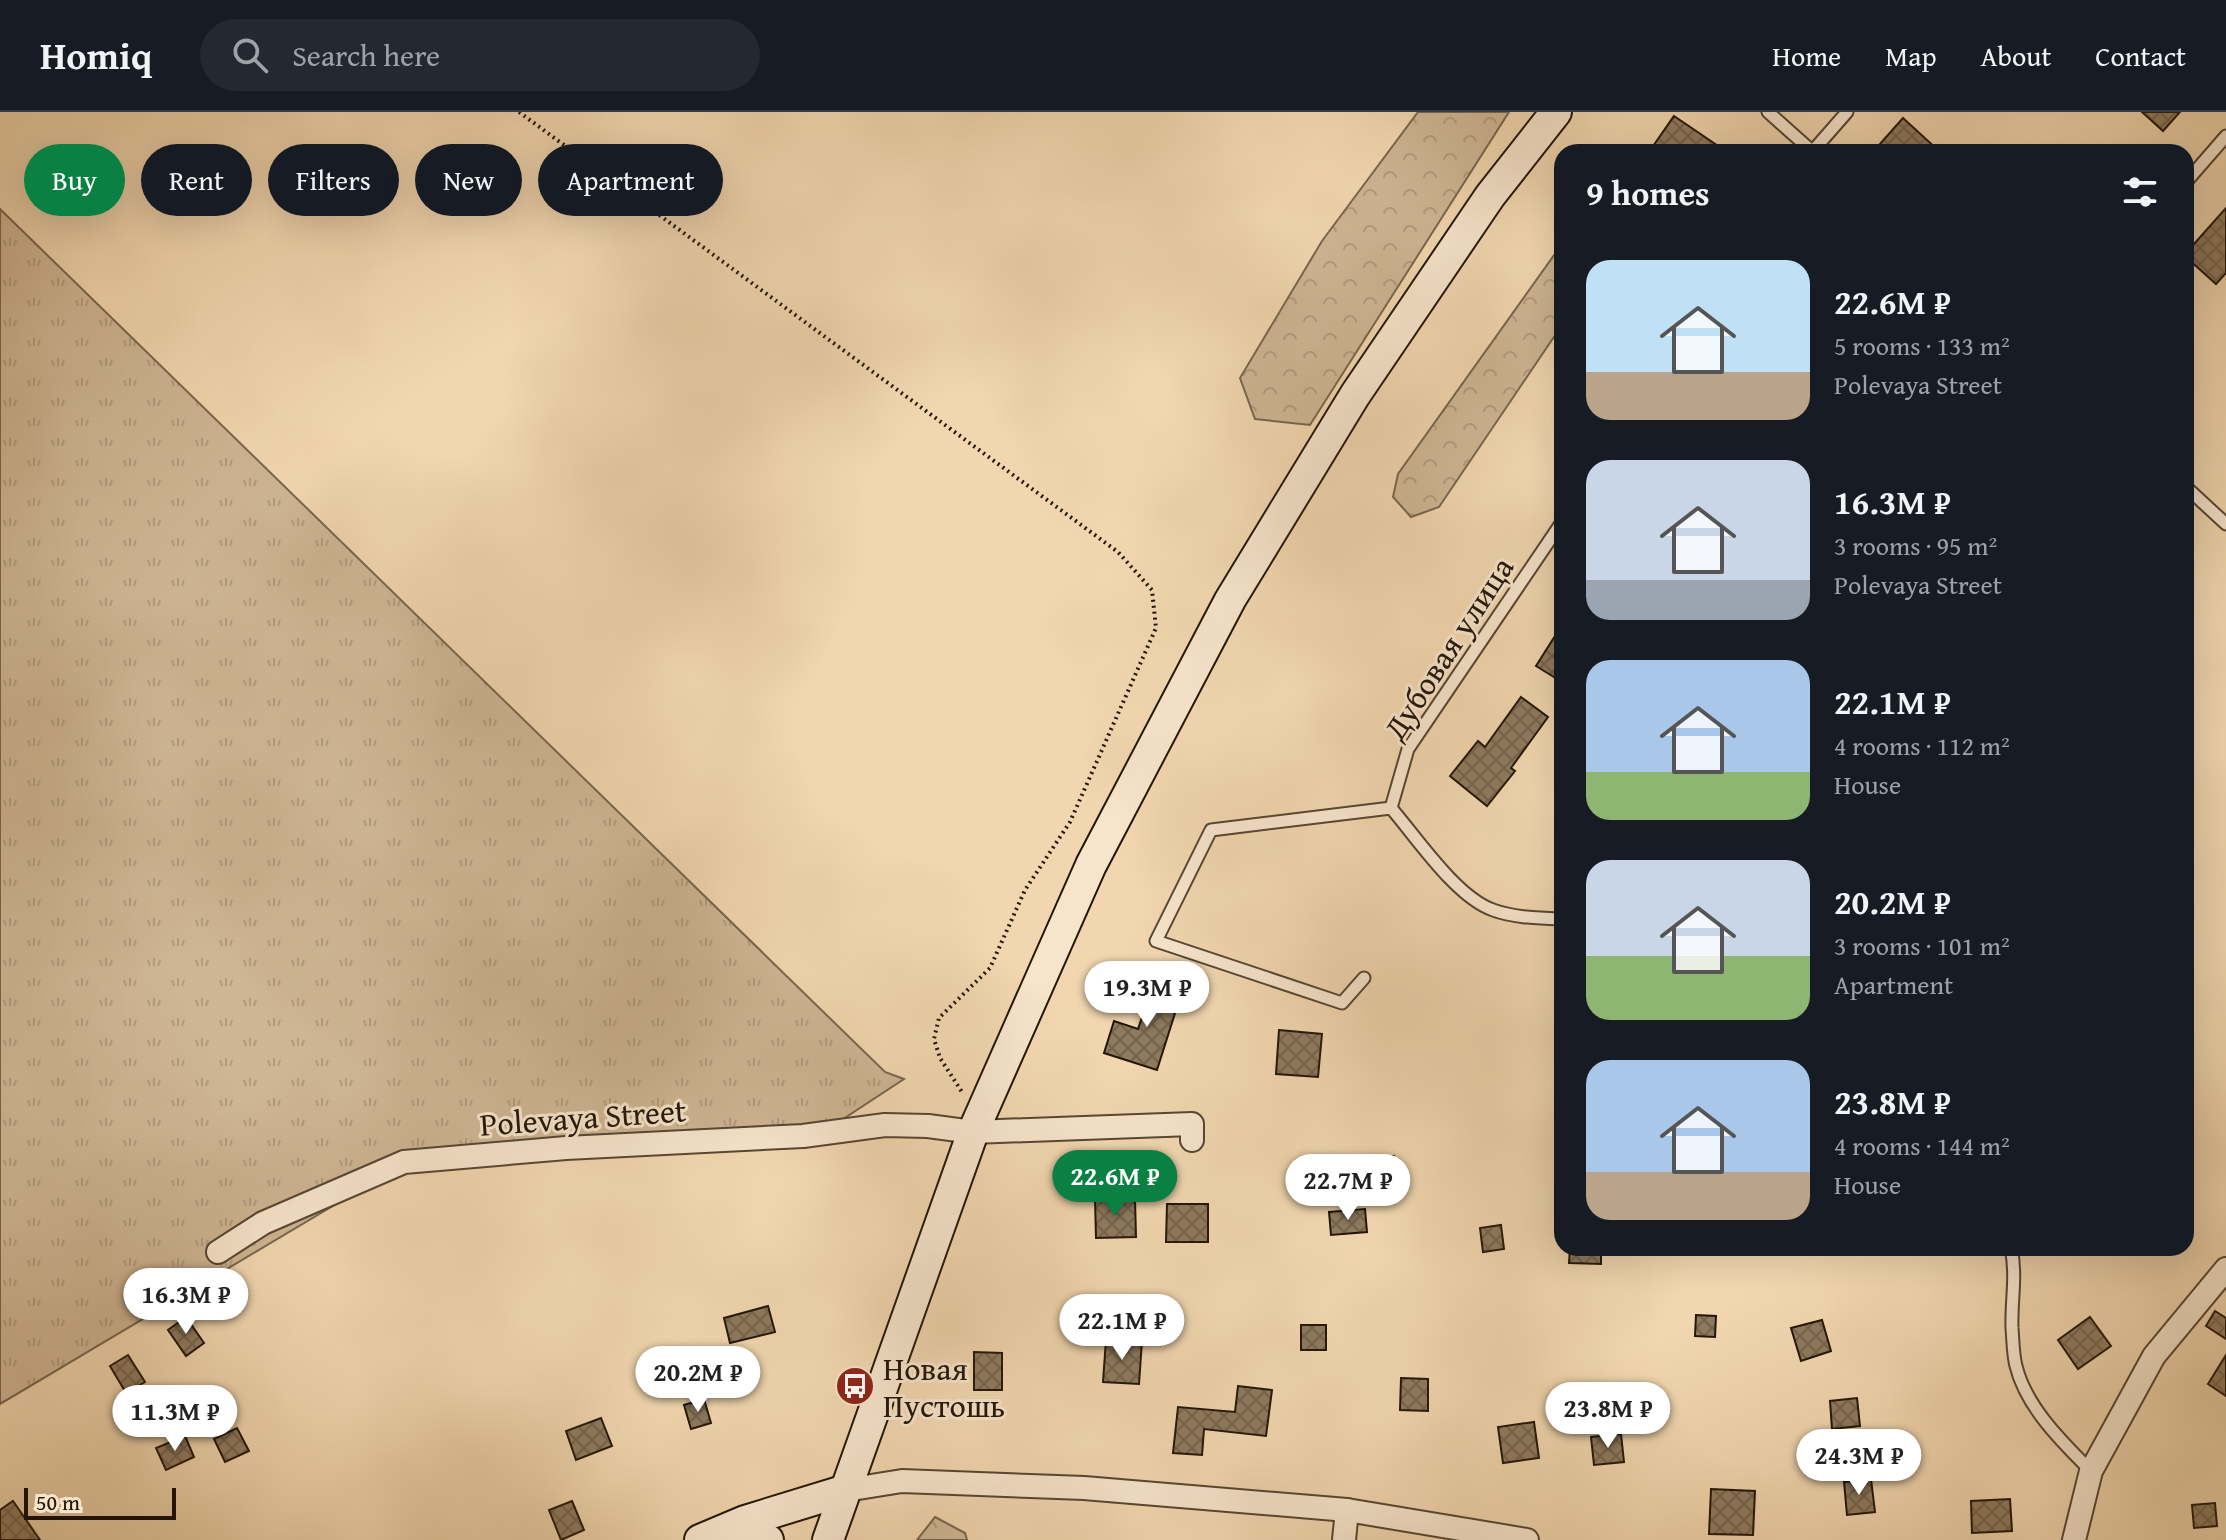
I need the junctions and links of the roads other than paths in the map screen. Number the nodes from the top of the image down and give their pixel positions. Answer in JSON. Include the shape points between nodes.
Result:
{"nodes":[{"id":1,"x":1556,"y":112,"type":"edge"},
{"id":2,"x":1768,"y":112,"type":"edge"},
{"id":3,"x":1847,"y":112,"type":"edge"},
{"id":4,"x":2226,"y":136,"type":"edge"},
{"id":5,"x":1804,"y":144,"type":"edge"},
{"id":6,"x":1820,"y":144,"type":"edge"},
{"id":7,"x":2194,"y":173,"type":"edge"},
{"id":8,"x":2194,"y":494,"type":"edge"},
{"id":9,"x":2226,"y":524,"type":"edge"},
{"id":10,"x":1554,"y":534,"type":"edge"},
{"id":11,"x":1391,"y":808,"type":"junction"},
{"id":12,"x":1554,"y":919,"type":"edge"},
{"id":13,"x":1364,"y":978,"type":"dead end"},
{"id":14,"x":976,"y":1125,"type":"junction"},
{"id":15,"x":1192,"y":1140,"type":"dead end"},
{"id":16,"x":218,"y":1252,"type":"dead end"},
{"id":17,"x":2013,"y":1256,"type":"edge"},
{"id":18,"x":2226,"y":1269,"type":"edge"},
{"id":19,"x":2091,"y":1471,"type":"junction"},
{"id":20,"x":846,"y":1490,"type":"junction"},
{"id":21,"x":1347,"y":1510,"type":"junction"},
{"id":22,"x":735,"y":1526,"type":"junction"},
{"id":23,"x":700,"y":1540,"type":"edge"},
{"id":24,"x":768,"y":1540,"type":"edge"},
{"id":25,"x":828,"y":1540,"type":"edge"},
{"id":26,"x":1344,"y":1540,"type":"edge"},
{"id":27,"x":1527,"y":1540,"type":"edge"},
{"id":28,"x":2074,"y":1540,"type":"edge"}],
"edges":[{"from":1,"to":14,"type":"street","via":[[1490,196],[1355,395],[1230,600],[1091,865]]},
{"from":2,"to":5,"type":"lane"},
{"from":3,"to":6,"type":"lane"},
{"from":4,"to":7,"type":"lane"},
{"from":8,"to":9,"type":"lane"},
{"from":10,"to":11,"type":"lane","name":"Дубовая улица","via":[[1408,749]]},
{"from":11,"to":12,"type":"lane","via":[[1462,891],[1491,910]]},
{"from":11,"to":13,"type":"lane","via":[[1211,830],[1156,941],[1342,1003]]},
{"from":14,"to":15,"type":"street","name":"Polevaya Street","via":[[1192,1124]]},
{"from":14,"to":16,"type":"street","name":"Polevaya Street","via":[[885,1125],[803,1136],[404,1162],[263,1223]]},
{"from":14,"to":20,"type":"street"},
{"from":17,"to":19,"type":"lane","via":[[2016,1366],[2058,1438]]},
{"from":18,"to":19,"type":"street","via":[[2154,1356]]},
{"from":19,"to":28,"type":"street"},
{"from":20,"to":21,"type":"street","via":[[902,1481],[1084,1488]]},
{"from":20,"to":22,"type":"street"},
{"from":20,"to":25,"type":"street"},
{"from":21,"to":26,"type":"street"},
{"from":21,"to":27,"type":"street"},
{"from":22,"to":23,"type":"street"},
{"from":22,"to":24,"type":"street"}]}
